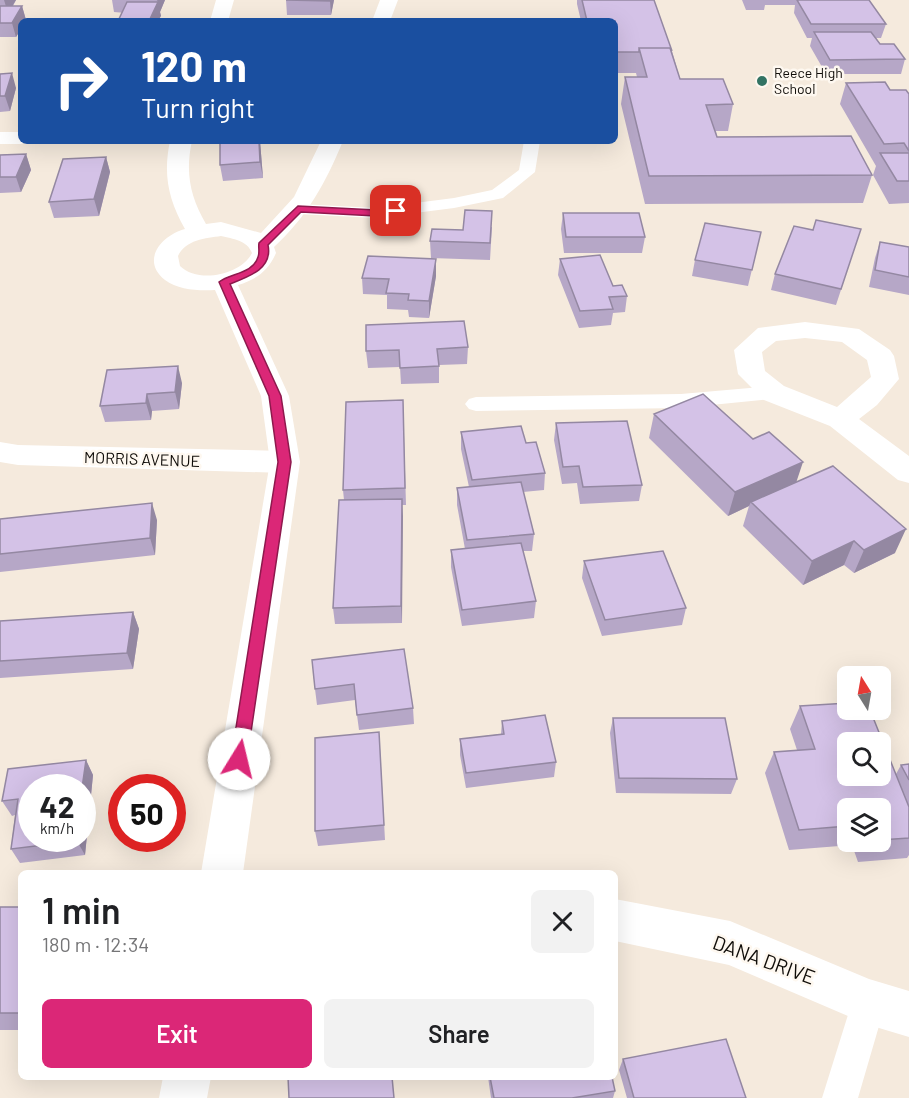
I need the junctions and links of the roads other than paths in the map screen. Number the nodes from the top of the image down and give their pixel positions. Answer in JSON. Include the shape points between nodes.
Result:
{"nodes":[{"id":1,"x":225,"y":0,"type":"edge"},
{"id":2,"x":389,"y":0,"type":"edge"},
{"id":3,"x":220,"y":18,"type":"edge"},
{"id":4,"x":382,"y":18,"type":"edge"},
{"id":5,"x":0,"y":138,"type":"edge"},
{"id":6,"x":18,"y":138,"type":"edge"},
{"id":7,"x":180,"y":144,"type":"edge"},
{"id":8,"x":331,"y":144,"type":"edge"},
{"id":9,"x":533,"y":144,"type":"edge"},
{"id":10,"x":298,"y":209,"type":"junction"},
{"id":11,"x":199,"y":232,"type":"junction"},
{"id":12,"x":262,"y":245,"type":"junction"},
{"id":13,"x":224,"y":282,"type":"junction"},
{"id":14,"x":774,"y":393,"type":"junction"},
{"id":15,"x":476,"y":404,"type":"dead end"},
{"id":16,"x":840,"y":419,"type":"junction"},
{"id":17,"x":0,"y":452,"type":"edge"},
{"id":18,"x":285,"y":462,"type":"junction"},
{"id":19,"x":909,"y":472,"type":"edge"},
{"id":20,"x":222,"y":870,"type":"edge"},
{"id":21,"x":618,"y":921,"type":"edge"},
{"id":22,"x":889,"y":1008,"type":"edge"},
{"id":23,"x":186,"y":1080,"type":"edge"},
{"id":24,"x":183,"y":1098,"type":"edge"},
{"id":25,"x":840,"y":1098,"type":"edge"}],
"edges":[{"from":1,"to":3,"type":"main road"},
{"from":2,"to":4,"type":"main road"},
{"from":5,"to":6,"type":"main road"},
{"from":7,"to":11,"type":"main road","via":[[176,186]]},
{"from":8,"to":10,"type":"main road"},
{"from":9,"to":10,"type":"lane","via":[[527,172],[496,194],[376,213]]},
{"from":10,"to":12,"type":"main road"},
{"from":11,"to":12,"type":"main road","via":[[243,232]]},
{"from":11,"to":13,"type":"main road","via":[[184,237],[166,252],[164,262],[169,271],[189,282]]},
{"from":12,"to":13,"type":"main road","via":[[260,263],[249,273]]},
{"from":13,"to":18,"type":"main road","via":[[275,396]]},
{"from":14,"to":15,"type":"lane","via":[[681,401]]},
{"from":14,"to":16,"type":"main road"},
{"from":14,"to":16,"type":"main road","via":[[752,374],[748,350],[768,334],[806,330],[849,335],[880,356],[885,379]]},
{"from":16,"to":19,"type":"main road"},
{"from":17,"to":18,"type":"main road","name":"MORRIS AVENUE"},
{"from":18,"to":20,"type":"main road"},
{"from":21,"to":22,"type":"main road","name":"DANA DRIVE","via":[[730,943]]},
{"from":22,"to":25,"type":"lane"},
{"from":23,"to":24,"type":"main road"}]}
